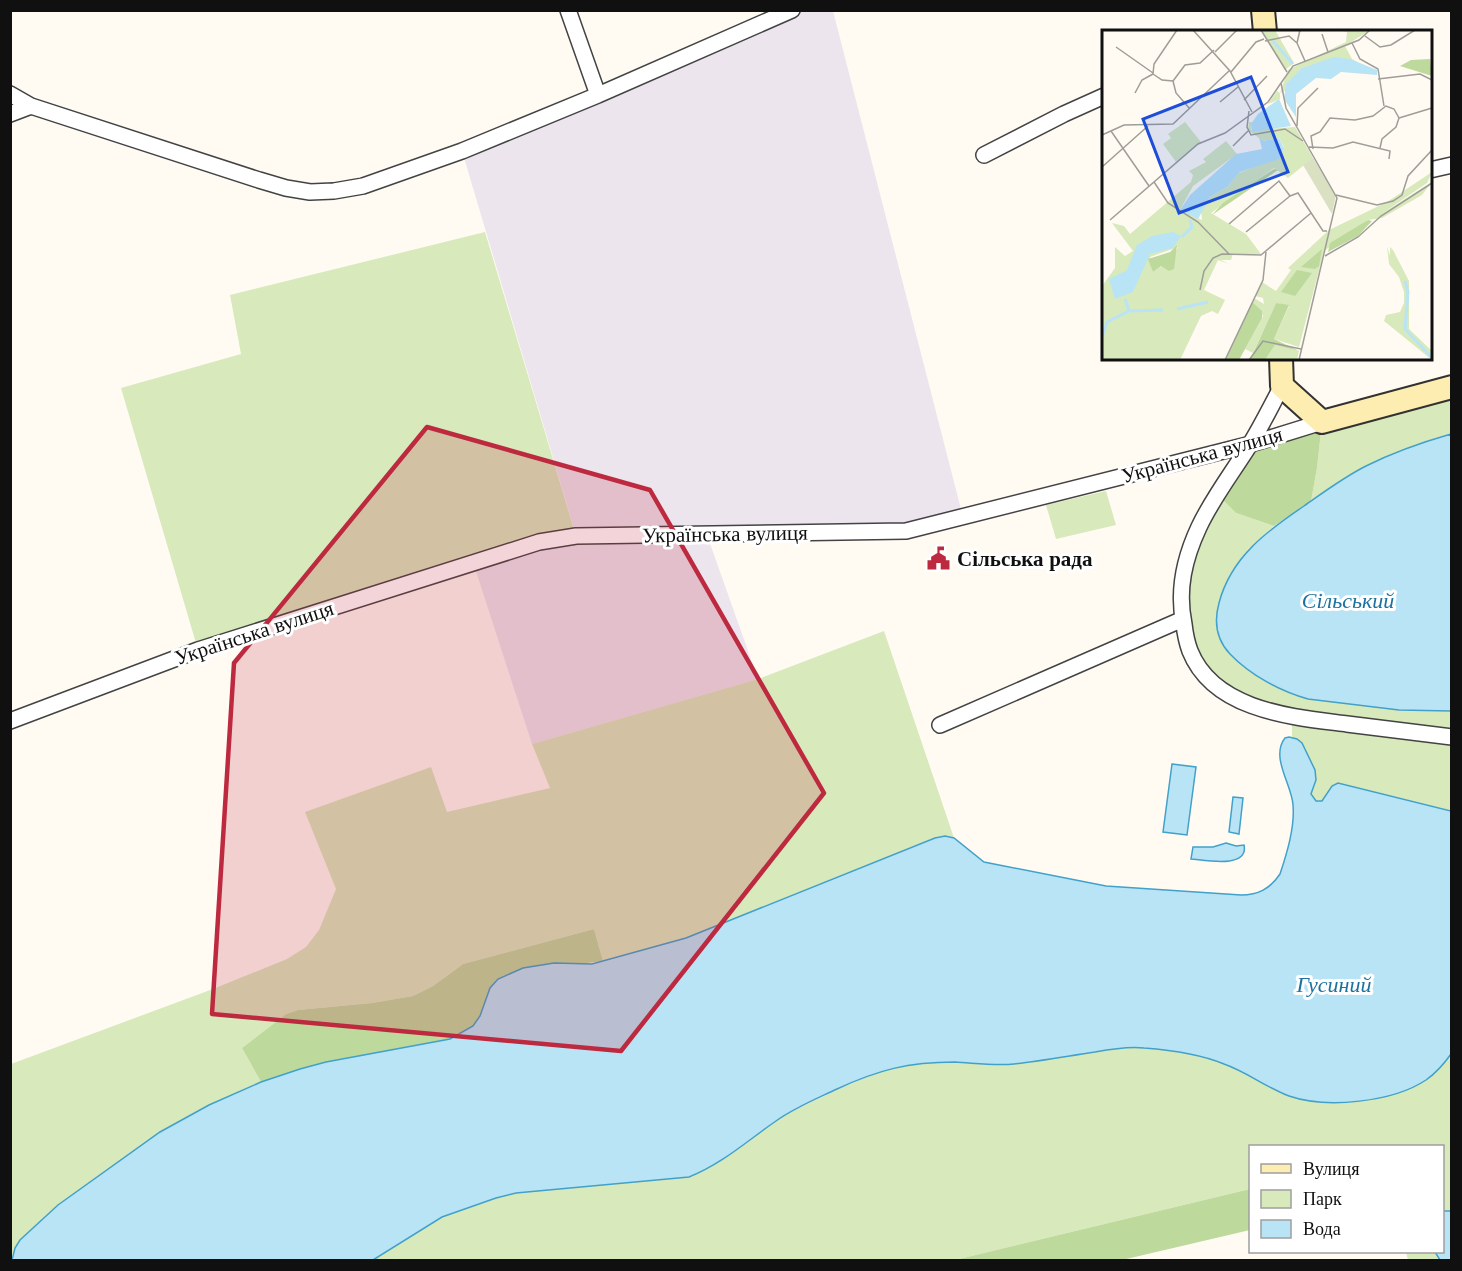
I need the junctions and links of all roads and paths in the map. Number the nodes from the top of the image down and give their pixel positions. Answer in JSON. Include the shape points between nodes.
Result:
{"nodes":[{"id":1,"x":568,"y":10,"type":"edge"},
{"id":2,"x":792,"y":10,"type":"edge"},
{"id":3,"x":1263,"y":10,"type":"edge"},
{"id":4,"x":1265,"y":30,"type":"edge"},
{"id":5,"x":10,"y":94,"type":"edge"},
{"id":6,"x":598,"y":95,"type":"junction"},
{"id":7,"x":1102,"y":97,"type":"edge"},
{"id":8,"x":32,"y":106,"type":"junction"},
{"id":9,"x":10,"y":114,"type":"edge"},
{"id":10,"x":984,"y":155,"type":"dead end"},
{"id":11,"x":1452,"y":165,"type":"edge"},
{"id":12,"x":1432,"y":170,"type":"edge"},
{"id":13,"x":1281,"y":360,"type":"edge"},
{"id":14,"x":1282,"y":386,"type":"junction"},
{"id":15,"x":1452,"y":387,"type":"edge"},
{"id":16,"x":1322,"y":422,"type":"junction"},
{"id":17,"x":1251,"y":444,"type":"junction"},
{"id":18,"x":1183,"y":619,"type":"junction"},
{"id":19,"x":10,"y":721,"type":"edge"},
{"id":20,"x":940,"y":725,"type":"dead end"},
{"id":21,"x":1452,"y":737,"type":"edge"}],
"edges":[{"from":1,"to":6,"type":"street"},
{"from":2,"to":6,"type":"street"},
{"from":3,"to":4,"type":"street"},
{"from":5,"to":8,"type":"street"},
{"from":6,"to":8,"type":"street","via":[[462,151],[363,186],[322,191],[286,188]]},
{"from":7,"to":10,"type":"street"},
{"from":8,"to":9,"type":"street"},
{"from":11,"to":12,"type":"street"},
{"from":13,"to":14,"type":"street"},
{"from":14,"to":16,"type":"street"},
{"from":14,"to":17,"type":"street"},
{"from":15,"to":16,"type":"street","name":"Українська вулиця"},
{"from":16,"to":17,"type":"street","name":"Українська вулиця"},
{"from":17,"to":18,"type":"street","via":[[1208,510],[1191,547],[1180,594]]},
{"from":17,"to":19,"type":"street","name":"Українська вулиця","via":[[906,531],[576,536],[539,542],[198,650]]},
{"from":18,"to":20,"type":"street"},
{"from":18,"to":21,"type":"street","via":[[1196,663],[1217,686],[1249,704],[1292,717]]}]}
